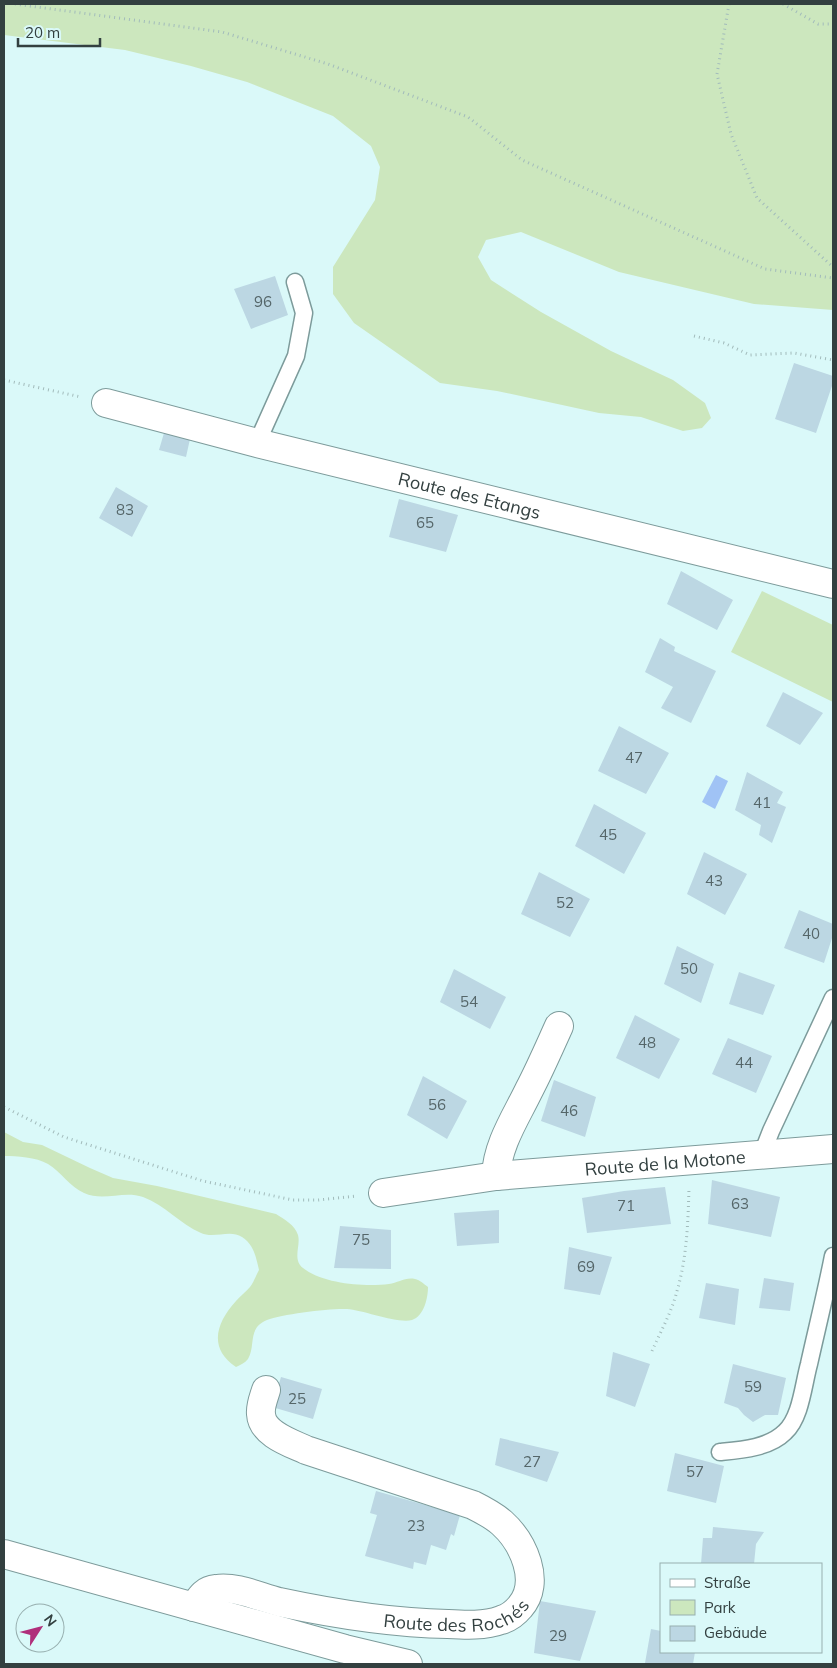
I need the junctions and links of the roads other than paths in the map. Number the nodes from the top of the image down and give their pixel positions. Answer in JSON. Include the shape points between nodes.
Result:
{"nodes":[{"id":1,"x":295,"y":282,"type":"dead end"},
{"id":2,"x":106,"y":403,"type":"road end"},
{"id":3,"x":257,"y":443,"type":"junction"},
{"id":4,"x":833,"y":584,"type":"edge"},
{"id":5,"x":833,"y":998,"type":"edge"},
{"id":6,"x":559,"y":1026,"type":"dead end"},
{"id":7,"x":833,"y":1149,"type":"edge"},
{"id":8,"x":762,"y":1154,"type":"junction"},
{"id":9,"x":496,"y":1176,"type":"junction"},
{"id":10,"x":383,"y":1193,"type":"road end"},
{"id":11,"x":833,"y":1256,"type":"edge"},
{"id":12,"x":266,"y":1390,"type":"dead end"},
{"id":13,"x":720,"y":1452,"type":"dead end"},
{"id":14,"x":4,"y":1554,"type":"edge"},
{"id":15,"x":194,"y":1608,"type":"junction"},
{"id":16,"x":408,"y":1664,"type":"edge"}],
"edges":[{"from":1,"to":3,"type":"lane","via":[[304,313],[296,356]]},
{"from":2,"to":3,"type":"street","name":"Route des Etangs"},
{"from":3,"to":4,"type":"street","name":"Route des Etangs"},
{"from":5,"to":8,"type":"lane"},
{"from":6,"to":9,"type":"street","via":[[505,1137],[496,1164]]},
{"from":7,"to":8,"type":"street","name":"Route de la Motone"},
{"from":8,"to":9,"type":"street","name":"Route de la Motone"},
{"from":9,"to":10,"type":"street","name":"Route de la Motone"},
{"from":11,"to":13,"type":"lane","via":[[791,1426],[767,1443]]},
{"from":12,"to":15,"type":"street","name":"Route des Rochés","via":[[262,1419],[270,1430],[286,1440],[306,1450],[472,1505],[495,1517],[513,1536],[525,1558],[529,1569],[528,1593],[525,1602],[510,1616],[487,1624],[402,1623],[372,1619],[226,1588],[203,1594]]},
{"from":14,"to":15,"type":"street"},
{"from":15,"to":16,"type":"street"}]}
